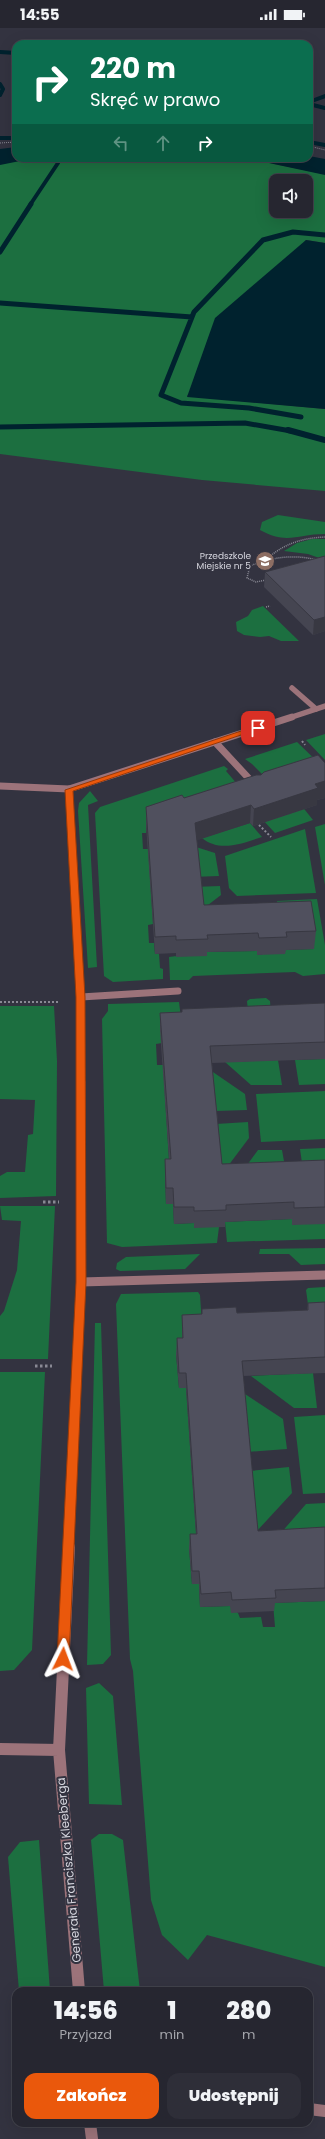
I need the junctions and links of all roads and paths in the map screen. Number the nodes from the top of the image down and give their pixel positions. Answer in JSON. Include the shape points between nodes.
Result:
{"nodes":[{"id":1,"x":12,"y":142,"type":"edge"},
{"id":2,"x":0,"y":143,"type":"edge"},
{"id":3,"x":313,"y":147,"type":"edge"},
{"id":4,"x":325,"y":150,"type":"edge"},
{"id":5,"x":325,"y":537,"type":"edge"},
{"id":6,"x":268,"y":558,"type":"junction"},
{"id":7,"x":319,"y":560,"type":"edge"},
{"id":8,"x":271,"y":579,"type":"edge"},
{"id":9,"x":270,"y":606,"type":"dead end"},
{"id":10,"x":266,"y":607,"type":"dead end"},
{"id":11,"x":292,"y":688,"type":"dead end"},
{"id":12,"x":325,"y":706,"type":"edge"},
{"id":13,"x":316,"y":709,"type":"junction"},
{"id":14,"x":302,"y":741,"type":"dead end"},
{"id":15,"x":215,"y":742,"type":"junction"},
{"id":16,"x":305,"y":744,"type":"dead end"},
{"id":17,"x":0,"y":786,"type":"edge"},
{"id":18,"x":258,"y":788,"type":"edge"},
{"id":19,"x":69,"y":790,"type":"junction"},
{"id":20,"x":259,"y":825,"type":"edge"},
{"id":21,"x":271,"y":837,"type":"dead end"},
{"id":22,"x":178,"y":991,"type":"dead end"},
{"id":23,"x":80,"y":997,"type":"junction"},
{"id":24,"x":0,"y":1002,"type":"edge"},
{"id":25,"x":61,"y":1002,"type":"dead end"},
{"id":26,"x":44,"y":1202,"type":"dead end"},
{"id":27,"x":59,"y":1202,"type":"dead end"},
{"id":28,"x":325,"y":1275,"type":"edge"},
{"id":29,"x":81,"y":1282,"type":"junction"},
{"id":30,"x":35,"y":1366,"type":"dead end"},
{"id":31,"x":52,"y":1366,"type":"dead end"},
{"id":32,"x":0,"y":1749,"type":"edge"},
{"id":33,"x":59,"y":1750,"type":"junction"},
{"id":34,"x":79,"y":1987,"type":"edge"},
{"id":35,"x":313,"y":2109,"type":"edge"},
{"id":36,"x":325,"y":2110,"type":"edge"},
{"id":37,"x":90,"y":2127,"type":"edge"},
{"id":38,"x":92,"y":2139,"type":"edge"}],
"edges":[{"from":1,"to":2,"type":"path"},
{"from":3,"to":4,"type":"path"},
{"from":5,"to":6,"type":"path","via":[[306,537],[277,550]]},
{"from":6,"to":7,"type":"path","via":[[292,556]]},
{"from":6,"to":8,"type":"path","via":[[250,566],[247,578],[256,582]]},
{"from":9,"to":10,"type":"path"},
{"from":11,"to":13,"type":"street"},
{"from":12,"to":13,"type":"street"},
{"from":13,"to":15,"type":"street"},
{"from":14,"to":16,"type":"path"},
{"from":15,"to":18,"type":"street"},
{"from":15,"to":19,"type":"street"},
{"from":17,"to":19,"type":"street"},
{"from":19,"to":23,"type":"street","name":"Generała Franciszka Kleeberga"},
{"from":20,"to":21,"type":"path"},
{"from":22,"to":23,"type":"street"},
{"from":23,"to":29,"type":"street","name":"Generała Franciszka Kleeberga"},
{"from":24,"to":25,"type":"path"},
{"from":26,"to":27,"type":"path"},
{"from":28,"to":29,"type":"street"},
{"from":29,"to":33,"type":"street","name":"Generała Franciszka Kleeberga"},
{"from":30,"to":31,"type":"path"},
{"from":32,"to":33,"type":"street"},
{"from":33,"to":34,"type":"street","name":"Generała Franciszka Kleeberga"},
{"from":35,"to":36,"type":"street"},
{"from":37,"to":38,"type":"street"}]}
